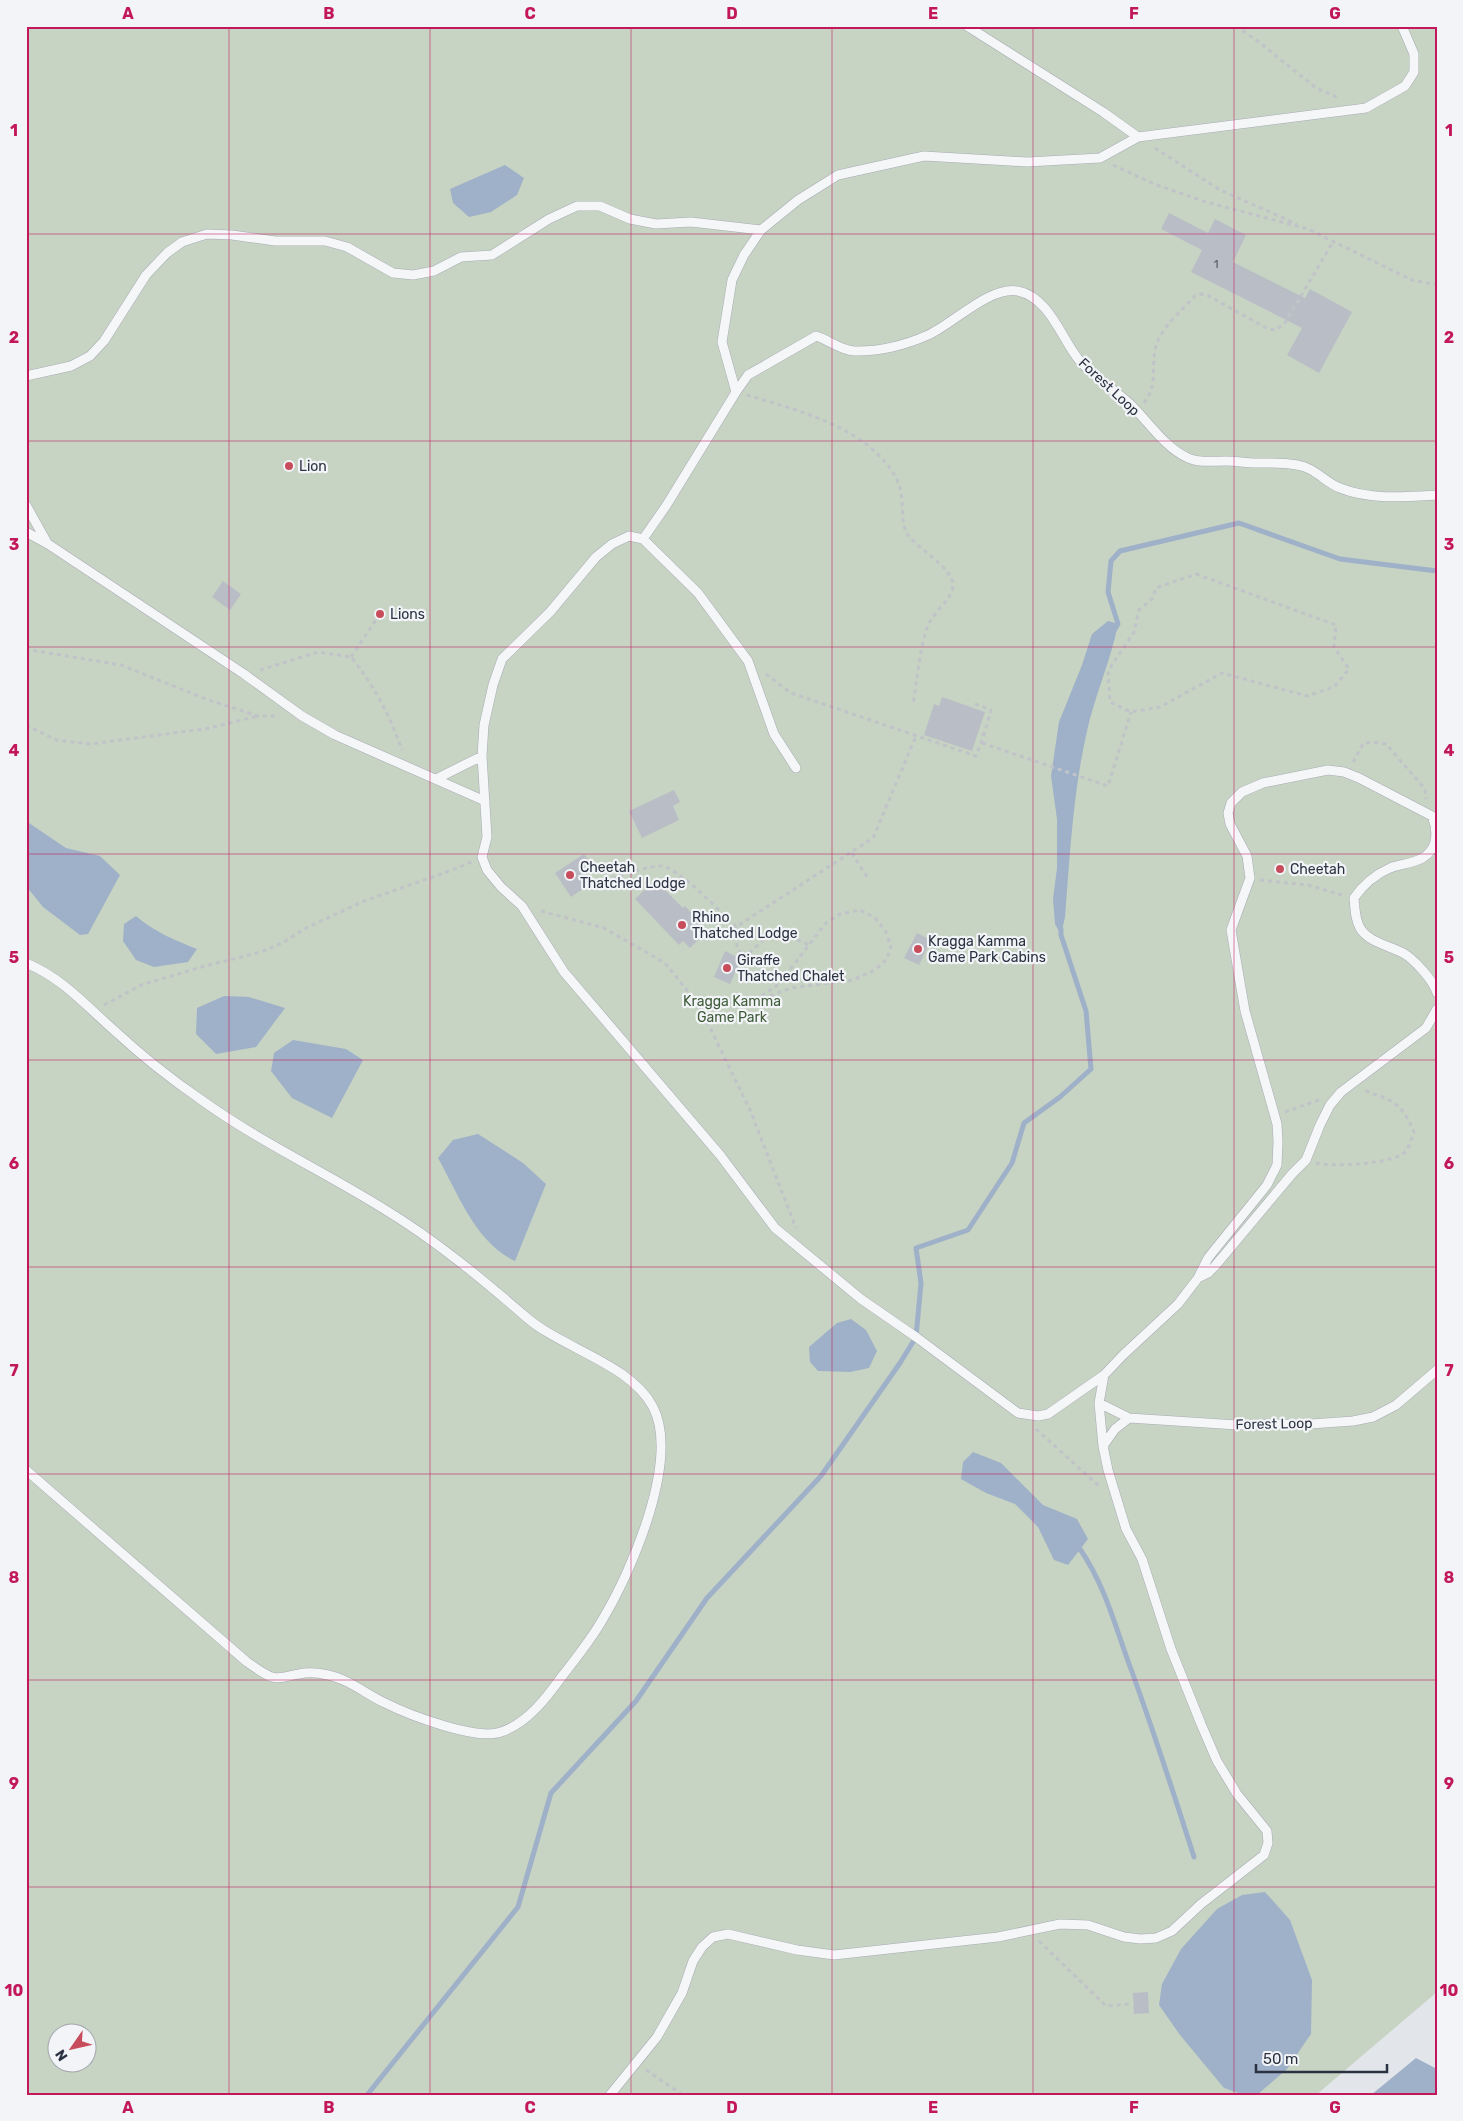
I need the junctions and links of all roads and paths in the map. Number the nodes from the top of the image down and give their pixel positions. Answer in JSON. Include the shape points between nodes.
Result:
{"nodes":[{"id":1,"x":967,"y":26,"type":"edge"},
{"id":2,"x":1236,"y":26,"type":"edge"},
{"id":3,"x":1402,"y":26,"type":"edge"},
{"id":4,"x":1340,"y":98,"type":"dead end"},
{"id":5,"x":1138,"y":137,"type":"junction"},
{"id":6,"x":1100,"y":158,"type":"junction"},
{"id":7,"x":1308,"y":229,"type":"junction"},
{"id":8,"x":761,"y":230,"type":"junction"},
{"id":9,"x":1333,"y":242,"type":"junction"},
{"id":10,"x":1437,"y":285,"type":"edge"},
{"id":11,"x":26,"y":376,"type":"edge"},
{"id":12,"x":736,"y":392,"type":"junction"},
{"id":13,"x":1138,"y":411,"type":"junction"},
{"id":14,"x":1437,"y":495,"type":"edge"},
{"id":15,"x":26,"y":505,"type":"edge"},
{"id":16,"x":26,"y":532,"type":"edge"},
{"id":17,"x":643,"y":539,"type":"junction"},
{"id":18,"x":48,"y":544,"type":"junction"},
{"id":19,"x":380,"y":614,"type":"dead end"},
{"id":20,"x":26,"y":647,"type":"edge"},
{"id":21,"x":351,"y":657,"type":"junction"},
{"id":22,"x":748,"y":660,"type":"junction"},
{"id":23,"x":244,"y":674,"type":"junction"},
{"id":24,"x":914,"y":704,"type":"dead end"},
{"id":25,"x":975,"y":704,"type":"dead end"},
{"id":26,"x":1131,"y":712,"type":"junction"},
{"id":27,"x":258,"y":716,"type":"junction"},
{"id":28,"x":302,"y":716,"type":"junction"},
{"id":29,"x":26,"y":725,"type":"edge"},
{"id":30,"x":978,"y":733,"type":"dead end"},
{"id":31,"x":984,"y":735,"type":"junction"},
{"id":32,"x":915,"y":738,"type":"junction"},
{"id":33,"x":982,"y":743,"type":"junction"},
{"id":34,"x":482,"y":756,"type":"junction"},
{"id":35,"x":408,"y":767,"type":"junction"},
{"id":36,"x":796,"y":768,"type":"dead end"},
{"id":37,"x":1344,"y":772,"type":"junction"},
{"id":38,"x":436,"y":779,"type":"junction"},
{"id":39,"x":485,"y":801,"type":"junction"},
{"id":40,"x":1432,"y":816,"type":"junction"},
{"id":41,"x":852,"y":853,"type":"junction"},
{"id":42,"x":482,"y":857,"type":"junction"},
{"id":43,"x":612,"y":878,"type":"dead end"},
{"id":44,"x":1250,"y":878,"type":"junction"},
{"id":45,"x":869,"y":880,"type":"dead end"},
{"id":46,"x":699,"y":891,"type":"junction"},
{"id":47,"x":694,"y":896,"type":"dead end"},
{"id":48,"x":1354,"y":898,"type":"junction"},
{"id":49,"x":522,"y":906,"type":"junction"},
{"id":50,"x":736,"y":926,"type":"junction"},
{"id":51,"x":809,"y":945,"type":"junction"},
{"id":52,"x":26,"y":963,"type":"edge"},
{"id":53,"x":1437,"y":993,"type":"edge"},
{"id":54,"x":753,"y":1002,"type":"junction"},
{"id":55,"x":699,"y":1005,"type":"junction"},
{"id":56,"x":1437,"y":1009,"type":"edge"},
{"id":57,"x":93,"y":1010,"type":"junction"},
{"id":58,"x":1355,"y":1082,"type":"junction"},
{"id":59,"x":1341,"y":1092,"type":"junction"},
{"id":60,"x":1274,"y":1114,"type":"junction"},
{"id":61,"x":1306,"y":1160,"type":"junction"},
{"id":62,"x":1277,"y":1165,"type":"junction"},
{"id":63,"x":1292,"y":1174,"type":"junction"},
{"id":64,"x":796,"y":1229,"type":"dead end"},
{"id":65,"x":1198,"y":1278,"type":"junction"},
{"id":66,"x":26,"y":1345,"type":"edge"},
{"id":67,"x":1437,"y":1370,"type":"edge"},
{"id":68,"x":1104,"y":1375,"type":"junction"},
{"id":69,"x":26,"y":1376,"type":"edge"},
{"id":70,"x":1100,"y":1403,"type":"junction"},
{"id":71,"x":1018,"y":1413,"type":"junction"},
{"id":72,"x":1129,"y":1418,"type":"junction"},
{"id":73,"x":1103,"y":1446,"type":"junction"},
{"id":74,"x":26,"y":1470,"type":"edge"},
{"id":75,"x":1118,"y":1504,"type":"junction"},
{"id":76,"x":1028,"y":1930,"type":"junction"},
{"id":77,"x":1132,"y":2004,"type":"dead end"},
{"id":78,"x":637,"y":2064,"type":"junction"},
{"id":79,"x":610,"y":2095,"type":"edge"},
{"id":80,"x":683,"y":2095,"type":"edge"}],
"edges":[{"from":1,"to":5,"type":"lane"},
{"from":2,"to":4,"type":"path","via":[[1316,88]]},
{"from":3,"to":5,"type":"lane","via":[[1414,54],[1414,72],[1405,86],[1366,108]]},
{"from":5,"to":6,"type":"lane"},
{"from":5,"to":7,"type":"path","via":[[1220,190]]},
{"from":6,"to":7,"type":"path","via":[[1154,184]]},
{"from":6,"to":8,"type":"lane","via":[[1028,162],[924,156],[880,164],[838,175],[798,200]]},
{"from":7,"to":9,"type":"path"},
{"from":8,"to":11,"type":"lane","via":[[691,222],[656,224],[630,219],[600,206],[577,206],[549,219],[492,255],[461,257],[434,270],[413,275],[393,273],[347,247],[325,242],[207,234],[182,242],[167,253],[146,275],[104,341],[90,356],[71,366]]},
{"from":8,"to":12,"type":"lane","via":[[732,280],[722,342]]},
{"from":9,"to":10,"type":"path","via":[[1412,280]]},
{"from":9,"to":13,"type":"path","via":[[1285,323],[1276,330],[1268,329],[1207,295],[1195,296],[1162,333],[1156,346],[1152,392]]},
{"from":12,"to":13,"type":"lane","name":"Forest Loop","via":[[748,375],[816,336],[853,351],[904,344],[929,335],[997,293],[1017,291],[1038,302],[1080,361]]},
{"from":12,"to":17,"type":"lane"},
{"from":12,"to":24,"type":"path","via":[[784,406],[862,440],[882,457],[896,478],[903,494],[903,527],[951,577],[953,586],[929,622]]},
{"from":13,"to":14,"type":"lane","name":"Forest Loop","via":[[1168,444],[1189,458],[1298,465],[1314,470],[1337,487],[1354,493]]},
{"from":15,"to":18,"type":"lane"},
{"from":16,"to":18,"type":"lane"},
{"from":17,"to":22,"type":"lane","via":[[698,593]]},
{"from":17,"to":34,"type":"lane","via":[[629,536],[596,557],[550,612],[502,659],[485,717]]},
{"from":18,"to":23,"type":"lane"},
{"from":19,"to":21,"type":"path"},
{"from":20,"to":27,"type":"path","via":[[121,664],[206,699]]},
{"from":21,"to":23,"type":"path","via":[[318,652]]},
{"from":21,"to":35,"type":"path","via":[[369,679],[393,725]]},
{"from":22,"to":32,"type":"path","via":[[791,693],[877,721]]},
{"from":22,"to":36,"type":"lane","via":[[774,734]]},
{"from":23,"to":28,"type":"lane"},
{"from":25,"to":31,"type":"path","via":[[991,710]]},
{"from":26,"to":26,"type":"path","via":[[1110,702],[1108,671],[1134,632],[1139,610],[1152,599],[1156,588],[1196,574],[1336,624],[1334,647],[1349,669],[1334,687],[1307,696],[1222,673],[1160,707]]},
{"from":26,"to":33,"type":"path","via":[[1108,786]]},
{"from":27,"to":28,"type":"path"},
{"from":27,"to":29,"type":"path","via":[[205,729],[90,744],[56,740]]},
{"from":28,"to":35,"type":"lane","via":[[335,735]]},
{"from":30,"to":31,"type":"path"},
{"from":31,"to":33,"type":"path"},
{"from":32,"to":33,"type":"path","via":[[937,741],[976,756]]},
{"from":32,"to":41,"type":"path","via":[[876,833]]},
{"from":34,"to":38,"type":"lane"},
{"from":34,"to":39,"type":"lane"},
{"from":35,"to":38,"type":"lane"},
{"from":37,"to":40,"type":"lane"},
{"from":37,"to":40,"type":"path","via":[[1363,744],[1386,744],[1425,790]]},
{"from":37,"to":44,"type":"lane","via":[[1328,770],[1263,783],[1242,792],[1231,803],[1228,813],[1230,824],[1247,856]]},
{"from":38,"to":39,"type":"lane"},
{"from":39,"to":42,"type":"lane","via":[[487,837]]},
{"from":40,"to":48,"type":"lane","via":[[1437,826],[1432,850],[1423,858],[1376,875]]},
{"from":41,"to":45,"type":"path"},
{"from":41,"to":50,"type":"path"},
{"from":42,"to":49,"type":"lane","via":[[487,870]]},
{"from":42,"to":57,"type":"path","via":[[444,874],[364,900],[261,952],[141,985]]},
{"from":43,"to":46,"type":"path","via":[[661,866]]},
{"from":44,"to":48,"type":"path","via":[[1308,885]]},
{"from":44,"to":60,"type":"lane","via":[[1231,930],[1244,1011]]},
{"from":46,"to":47,"type":"path"},
{"from":46,"to":50,"type":"path"},
{"from":48,"to":53,"type":"lane","via":[[1355,917],[1361,930],[1377,942],[1405,954],[1426,974]]},
{"from":49,"to":55,"type":"path","via":[[604,928],[665,963]]},
{"from":49,"to":71,"type":"lane","via":[[564,972],[720,1155],[776,1228],[861,1299]]},
{"from":50,"to":51,"type":"path","via":[[738,948],[744,958],[768,935],[784,934]]},
{"from":51,"to":54,"type":"path","via":[[779,984]]},
{"from":51,"to":54,"type":"path","via":[[825,924],[840,914],[860,910],[875,918],[885,930],[891,946],[887,958],[875,970],[853,980],[791,988]]},
{"from":52,"to":57,"type":"lane","via":[[47,972]]},
{"from":54,"to":55,"type":"path"},
{"from":55,"to":64,"type":"path","via":[[750,1110]]},
{"from":56,"to":58,"type":"lane","via":[[1426,1028]]},
{"from":57,"to":74,"type":"lane","via":[[198,1098],[249,1132],[418,1230],[469,1268],[538,1328],[626,1378],[652,1404],[658,1420],[661,1461],[641,1536],[604,1618],[544,1701],[514,1727],[499,1734],[486,1735],[410,1714],[325,1674],[302,1673],[274,1678],[266,1674],[247,1662]]},
{"from":58,"to":59,"type":"lane"},
{"from":58,"to":61,"type":"path","via":[[1399,1107],[1414,1132],[1409,1148],[1401,1155],[1351,1165],[1327,1166]]},
{"from":59,"to":60,"type":"path"},
{"from":59,"to":61,"type":"lane","via":[[1330,1105]]},
{"from":60,"to":62,"type":"lane"},
{"from":61,"to":63,"type":"lane"},
{"from":62,"to":63,"type":"lane"},
{"from":62,"to":65,"type":"lane","via":[[1267,1185],[1208,1258]]},
{"from":63,"to":65,"type":"lane","via":[[1215,1266]]},
{"from":65,"to":68,"type":"lane","via":[[1178,1304]]},
{"from":66,"to":69,"type":"path"},
{"from":67,"to":72,"type":"lane","name":"Forest Loop","via":[[1396,1405],[1373,1417],[1353,1421],[1237,1425]]},
{"from":68,"to":70,"type":"lane"},
{"from":68,"to":71,"type":"lane","via":[[1048,1414]]},
{"from":70,"to":72,"type":"lane","name":"Forest Loop"},
{"from":70,"to":73,"type":"lane"},
{"from":71,"to":75,"type":"path"},
{"from":72,"to":73,"type":"lane"},
{"from":73,"to":75,"type":"lane"},
{"from":75,"to":76,"type":"lane","via":[[1126,1529],[1142,1559],[1171,1648],[1217,1761],[1237,1794],[1267,1831],[1268,1843],[1264,1855],[1252,1866],[1201,1904],[1172,1931],[1156,1938],[1124,1937],[1088,1925],[1060,1924]]},
{"from":76,"to":77,"type":"path","via":[[1106,2006]]},
{"from":76,"to":78,"type":"lane","via":[[998,1937],[834,1955],[728,1934],[713,1937],[693,1961],[669,2017]]},
{"from":78,"to":79,"type":"lane"},
{"from":78,"to":80,"type":"path"}]}
